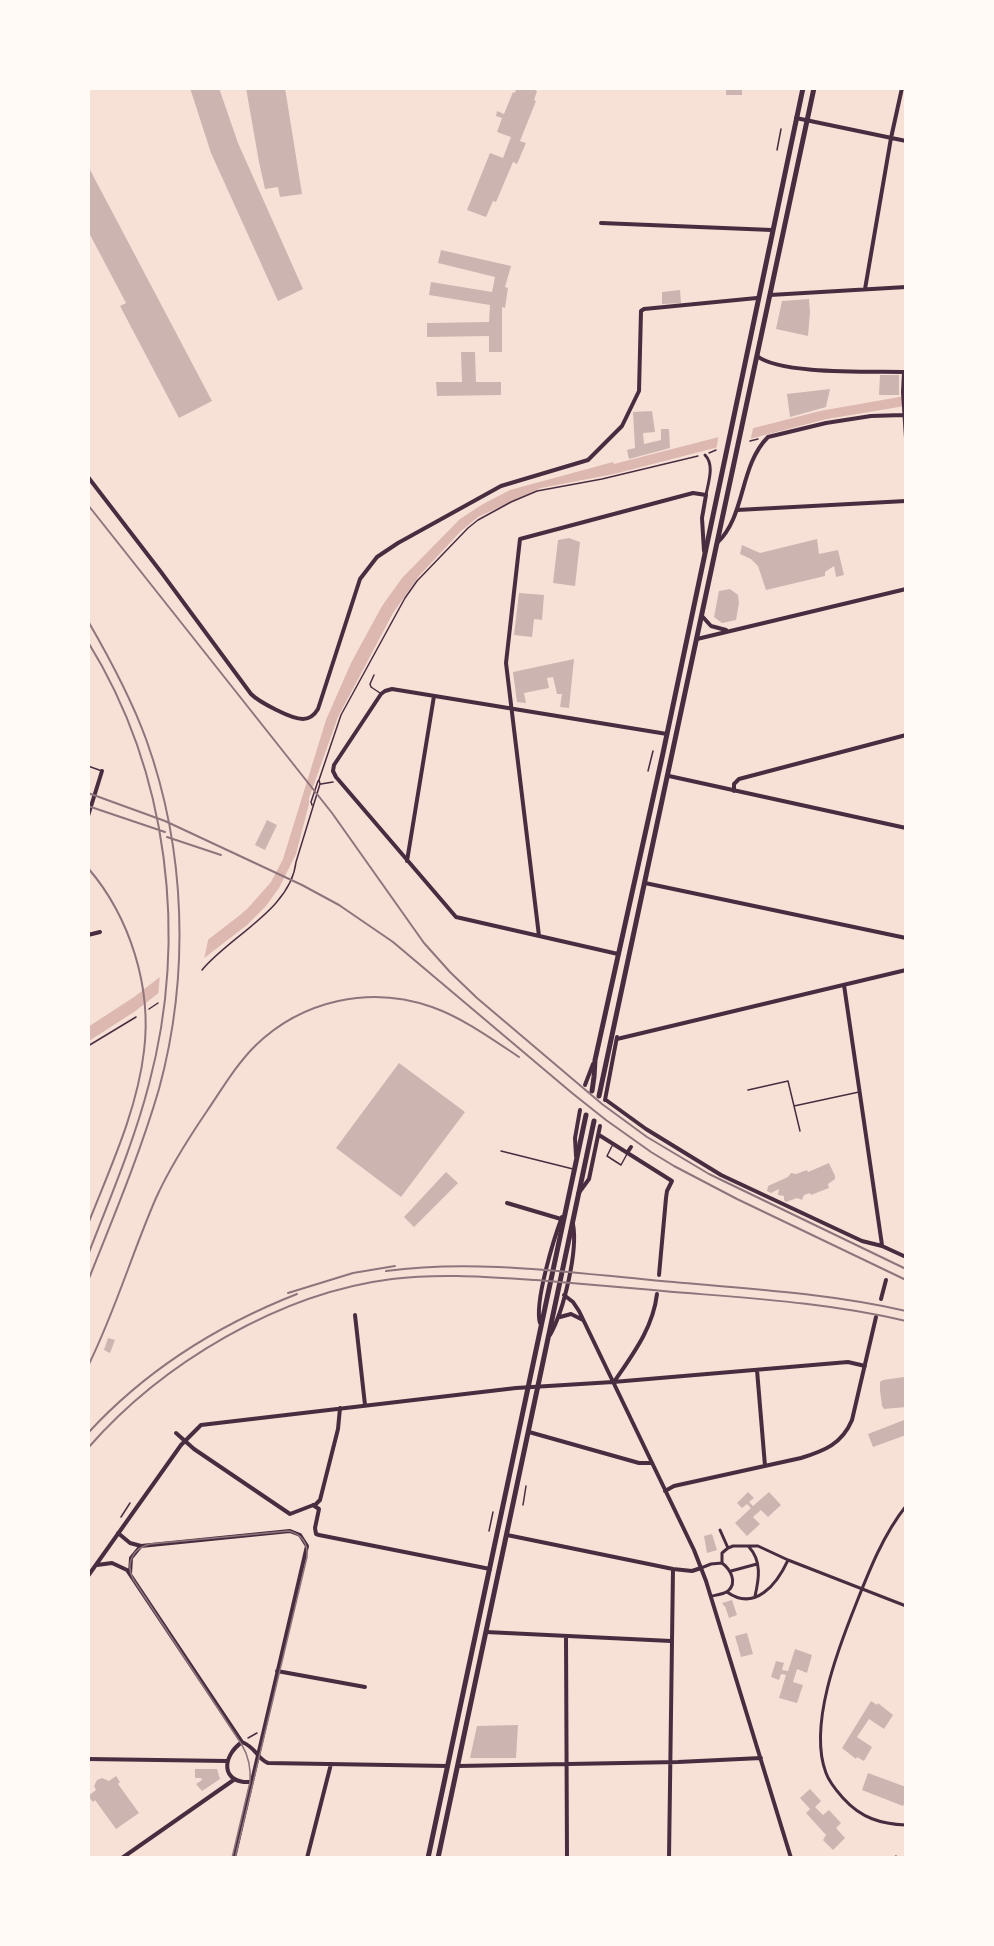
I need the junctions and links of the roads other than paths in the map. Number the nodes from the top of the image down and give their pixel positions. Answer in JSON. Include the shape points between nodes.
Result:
{"nodes":[{"id":1,"x":803,"y":88,"type":"edge"},
{"id":2,"x":814,"y":88,"type":"edge"},
{"id":3,"x":902,"y":88,"type":"edge"},
{"id":4,"x":796,"y":118,"type":"junction"},
{"id":5,"x":807,"y":120,"type":"junction"},
{"id":6,"x":891,"y":138,"type":"junction"},
{"id":7,"x":906,"y":141,"type":"edge"},
{"id":8,"x":601,"y":223,"type":"dead end"},
{"id":9,"x":772,"y":230,"type":"junction"},
{"id":10,"x":906,"y":287,"type":"edge"},
{"id":11,"x":865,"y":289,"type":"junction"},
{"id":12,"x":770,"y":295,"type":"junction"},
{"id":13,"x":757,"y":298,"type":"junction"},
{"id":14,"x":757,"y":356,"type":"junction"},
{"id":15,"x":905,"y":372,"type":"edge"},
{"id":16,"x":903,"y":412,"type":"junction"},
{"id":17,"x":906,"y":438,"type":"edge"},
{"id":18,"x":705,"y":455,"type":"road end"},
{"id":19,"x":88,"y":477,"type":"edge"},
{"id":20,"x":706,"y":495,"type":"junction"},
{"id":21,"x":906,"y":501,"type":"edge"},
{"id":22,"x":737,"y":510,"type":"junction"},
{"id":23,"x":716,"y":543,"type":"junction"},
{"id":24,"x":703,"y":563,"type":"junction"},
{"id":25,"x":905,"y":591,"type":"edge"},
{"id":26,"x":702,"y":616,"type":"junction"},
{"id":27,"x":733,"y":631,"type":"junction"},
{"id":28,"x":697,"y":639,"type":"junction"},
{"id":29,"x":374,"y":675,"type":"dead end"},
{"id":30,"x":381,"y":694,"type":"junction"},
{"id":31,"x":434,"y":696,"type":"junction"},
{"id":32,"x":512,"y":709,"type":"junction"},
{"id":33,"x":667,"y":734,"type":"junction"},
{"id":34,"x":906,"y":735,"type":"edge"},
{"id":35,"x":88,"y":766,"type":"edge"},
{"id":36,"x":102,"y":771,"type":"joint"},
{"id":37,"x":669,"y":776,"type":"junction"},
{"id":38,"x":734,"y":790,"type":"junction"},
{"id":39,"x":88,"y":816,"type":"edge"},
{"id":40,"x":906,"y":828,"type":"edge"},
{"id":41,"x":407,"y":862,"type":"junction"},
{"id":42,"x":634,"y":880,"type":"junction"},
{"id":43,"x":645,"y":883,"type":"junction"},
{"id":44,"x":100,"y":932,"type":"dead end"},
{"id":45,"x":88,"y":934,"type":"edge"},
{"id":46,"x":539,"y":936,"type":"junction"},
{"id":47,"x":906,"y":938,"type":"edge"},
{"id":48,"x":618,"y":954,"type":"junction"},
{"id":49,"x":630,"y":957,"type":"junction"},
{"id":50,"x":906,"y":970,"type":"edge"},
{"id":51,"x":844,"y":985,"type":"junction"},
{"id":52,"x":613,"y":1032,"type":"junction"},
{"id":53,"x":617,"y":1039,"type":"junction"},
{"id":54,"x":595,"y":1060,"type":"junction"},
{"id":55,"x":585,"y":1085,"type":"dead end"},
{"id":56,"x":748,"y":1090,"type":"dead end"},
{"id":57,"x":592,"y":1091,"type":"dead end"},
{"id":58,"x":860,"y":1092,"type":"junction"},
{"id":59,"x":599,"y":1096,"type":"dead end"},
{"id":60,"x":794,"y":1106,"type":"junction"},
{"id":61,"x":580,"y":1110,"type":"dead end"},
{"id":62,"x":586,"y":1115,"type":"dead end"},
{"id":63,"x":594,"y":1121,"type":"dead end"},
{"id":64,"x":600,"y":1126,"type":"dead end"},
{"id":65,"x":800,"y":1131,"type":"dead end"},
{"id":66,"x":599,"y":1135,"type":"junction"},
{"id":67,"x":622,"y":1142,"type":"dead end"},
{"id":68,"x":613,"y":1144,"type":"junction"},
{"id":69,"x":619,"y":1148,"type":"junction"},
{"id":70,"x":631,"y":1148,"type":"dead end"},
{"id":71,"x":501,"y":1150,"type":"dead end"},
{"id":72,"x":627,"y":1153,"type":"junction"},
{"id":73,"x":577,"y":1158,"type":"junction"},
{"id":74,"x":574,"y":1170,"type":"junction"},
{"id":75,"x":578,"y":1195,"type":"junction"},
{"id":76,"x":507,"y":1203,"type":"dead end"},
{"id":77,"x":566,"y":1208,"type":"junction"},
{"id":78,"x":561,"y":1220,"type":"junction"},
{"id":79,"x":572,"y":1220,"type":"junction"},
{"id":80,"x":882,"y":1246,"type":"junction"},
{"id":81,"x":906,"y":1257,"type":"edge"},
{"id":82,"x":659,"y":1275,"type":"dead end"},
{"id":83,"x":886,"y":1280,"type":"dead end"},
{"id":84,"x":657,"y":1294,"type":"dead end"},
{"id":85,"x":564,"y":1295,"type":"junction"},
{"id":86,"x":881,"y":1299,"type":"dead end"},
{"id":87,"x":355,"y":1315,"type":"dead end"},
{"id":88,"x":559,"y":1317,"type":"junction"},
{"id":89,"x":876,"y":1317,"type":"dead end"},
{"id":90,"x":584,"y":1320,"type":"junction"},
{"id":91,"x":542,"y":1326,"type":"junction"},
{"id":92,"x":546,"y":1344,"type":"junction"},
{"id":93,"x":865,"y":1366,"type":"junction"},
{"id":94,"x":757,"y":1370,"type":"junction"},
{"id":95,"x":613,"y":1382,"type":"junction"},
{"id":96,"x":529,"y":1388,"type":"junction"},
{"id":97,"x":538,"y":1388,"type":"junction"},
{"id":98,"x":365,"y":1405,"type":"junction"},
{"id":99,"x":340,"y":1408,"type":"junction"},
{"id":100,"x":529,"y":1432,"type":"junction"},
{"id":101,"x":176,"y":1433,"type":"dead end"},
{"id":102,"x":186,"y":1440,"type":"junction"},
{"id":103,"x":652,"y":1463,"type":"junction"},
{"id":104,"x":765,"y":1466,"type":"junction"},
{"id":105,"x":665,"y":1491,"type":"junction"},
{"id":106,"x":313,"y":1505,"type":"junction"},
{"id":107,"x":906,"y":1506,"type":"edge"},
{"id":108,"x":720,"y":1530,"type":"dead end"},
{"id":109,"x":118,"y":1533,"type":"junction"},
{"id":110,"x":507,"y":1535,"type":"junction"},
{"id":111,"x":141,"y":1546,"type":"junction"},
{"id":112,"x":749,"y":1547,"type":"junction"},
{"id":113,"x":728,"y":1548,"type":"junction"},
{"id":114,"x":788,"y":1560,"type":"junction"},
{"id":115,"x":722,"y":1563,"type":"junction"},
{"id":116,"x":757,"y":1564,"type":"junction"},
{"id":117,"x":96,"y":1565,"type":"junction"},
{"id":118,"x":701,"y":1568,"type":"junction"},
{"id":119,"x":490,"y":1569,"type":"junction"},
{"id":120,"x":673,"y":1569,"type":"junction"},
{"id":121,"x":731,"y":1571,"type":"junction"},
{"id":122,"x":130,"y":1575,"type":"junction"},
{"id":123,"x":88,"y":1576,"type":"edge"},
{"id":124,"x":862,"y":1589,"type":"junction"},
{"id":125,"x":727,"y":1592,"type":"junction"},
{"id":126,"x":712,"y":1596,"type":"junction"},
{"id":127,"x":755,"y":1596,"type":"junction"},
{"id":128,"x":906,"y":1606,"type":"edge"},
{"id":129,"x":486,"y":1632,"type":"junction"},
{"id":130,"x":566,"y":1636,"type":"junction"},
{"id":131,"x":672,"y":1641,"type":"junction"},
{"id":132,"x":277,"y":1671,"type":"junction"},
{"id":133,"x":365,"y":1687,"type":"dead end"},
{"id":134,"x":242,"y":1742,"type":"junction"},
{"id":135,"x":259,"y":1755,"type":"junction"},
{"id":136,"x":761,"y":1758,"type":"junction"},
{"id":137,"x":88,"y":1759,"type":"edge"},
{"id":138,"x":227,"y":1761,"type":"junction"},
{"id":139,"x":670,"y":1762,"type":"junction"},
{"id":140,"x":331,"y":1764,"type":"junction"},
{"id":141,"x":567,"y":1764,"type":"junction"},
{"id":142,"x":448,"y":1766,"type":"junction"},
{"id":143,"x":458,"y":1766,"type":"junction"},
{"id":144,"x":235,"y":1779,"type":"junction"},
{"id":145,"x":252,"y":1782,"type":"junction"},
{"id":146,"x":439,"y":1808,"type":"junction"},
{"id":147,"x":448,"y":1811,"type":"junction"},
{"id":148,"x":906,"y":1825,"type":"edge"},
{"id":149,"x":122,"y":1857,"type":"edge"},
{"id":150,"x":234,"y":1857,"type":"edge"},
{"id":151,"x":307,"y":1857,"type":"edge"},
{"id":152,"x":428,"y":1857,"type":"edge"},
{"id":153,"x":438,"y":1857,"type":"edge"},
{"id":154,"x":567,"y":1857,"type":"edge"},
{"id":155,"x":669,"y":1857,"type":"edge"},
{"id":156,"x":791,"y":1857,"type":"edge"}],
"edges":[{"from":1,"to":4,"type":"main road"},
{"from":2,"to":5,"type":"main road"},
{"from":3,"to":6,"type":"street"},
{"from":4,"to":5,"type":"street"},
{"from":4,"to":9,"type":"main road"},
{"from":5,"to":6,"type":"street"},
{"from":5,"to":12,"type":"main road"},
{"from":6,"to":7,"type":"street"},
{"from":6,"to":11,"type":"street"},
{"from":8,"to":9,"type":"street"},
{"from":9,"to":13,"type":"main road"},
{"from":10,"to":11,"type":"street"},
{"from":11,"to":12,"type":"street"},
{"from":12,"to":13,"type":"main road"},
{"from":12,"to":14,"type":"main road"},
{"from":13,"to":19,"type":"street","via":[[642,310],[640,388],[621,428],[588,460],[504,484],[377,557],[360,579],[318,709],[310,717],[301,719],[266,705],[251,694]]},
{"from":13,"to":24,"type":"main road"},
{"from":14,"to":15,"type":"street","via":[[789,368]]},
{"from":14,"to":23,"type":"main road"},
{"from":15,"to":16,"type":"street"},
{"from":16,"to":17,"type":"street"},
{"from":16,"to":22,"type":"street","via":[[768,437],[748,470]]},
{"from":18,"to":20,"type":"street","via":[[711,466]]},
{"from":20,"to":24,"type":"street"},
{"from":20,"to":32,"type":"street","via":[[690,494],[520,539],[506,663]]},
{"from":21,"to":22,"type":"street"},
{"from":22,"to":23,"type":"street"},
{"from":23,"to":26,"type":"main road"},
{"from":24,"to":33,"type":"main road"},
{"from":25,"to":27,"type":"street"},
{"from":26,"to":27,"type":"street","via":[[714,627]]},
{"from":26,"to":28,"type":"main road"},
{"from":27,"to":28,"type":"street"},
{"from":28,"to":37,"type":"main road"},
{"from":29,"to":30,"type":"lane","via":[[371,687]]},
{"from":30,"to":31,"type":"street","via":[[392,688]]},
{"from":30,"to":41,"type":"street","via":[[333,768],[337,778]]},
{"from":31,"to":32,"type":"street"},
{"from":31,"to":41,"type":"street"},
{"from":32,"to":33,"type":"street"},
{"from":32,"to":46,"type":"street"},
{"from":33,"to":42,"type":"main road"},
{"from":34,"to":38,"type":"street","via":[[739,779]]},
{"from":35,"to":36,"type":"lane"},
{"from":36,"to":39,"type":"street"},
{"from":37,"to":38,"type":"street"},
{"from":37,"to":43,"type":"main road"},
{"from":38,"to":40,"type":"street"},
{"from":41,"to":46,"type":"street","via":[[456,917]]},
{"from":42,"to":43,"type":"main road"},
{"from":42,"to":48,"type":"main road"},
{"from":43,"to":47,"type":"street"},
{"from":43,"to":49,"type":"main road"},
{"from":44,"to":45,"type":"street"},
{"from":46,"to":48,"type":"street"},
{"from":48,"to":49,"type":"main road"},
{"from":48,"to":54,"type":"main road"},
{"from":49,"to":52,"type":"main road"},
{"from":50,"to":51,"type":"street"},
{"from":51,"to":53,"type":"street"},
{"from":51,"to":58,"type":"street"},
{"from":52,"to":53,"type":"street"},
{"from":52,"to":59,"type":"main road"},
{"from":53,"to":80,"type":"street","via":[[605,1100],[642,1128],[727,1178],[862,1241]]},
{"from":54,"to":55,"type":"street"},
{"from":54,"to":57,"type":"main road"},
{"from":56,"to":60,"type":"lane","via":[[788,1080]]},
{"from":58,"to":60,"type":"lane"},
{"from":58,"to":80,"type":"street"},
{"from":60,"to":65,"type":"lane"},
{"from":61,"to":73,"type":"street","via":[[575,1138]]},
{"from":62,"to":73,"type":"main road"},
{"from":63,"to":75,"type":"main road"},
{"from":64,"to":66,"type":"street"},
{"from":66,"to":68,"type":"street"},
{"from":66,"to":75,"type":"street","via":[[589,1179]]},
{"from":67,"to":69,"type":"street"},
{"from":68,"to":69,"type":"street"},
{"from":68,"to":72,"type":"lane","via":[[607,1156],[621,1165]]},
{"from":69,"to":72,"type":"street"},
{"from":70,"to":72,"type":"street"},
{"from":71,"to":74,"type":"lane"},
{"from":72,"to":82,"type":"street","via":[[672,1181],[666,1198]]},
{"from":73,"to":74,"type":"main road"},
{"from":74,"to":77,"type":"main road"},
{"from":75,"to":79,"type":"main road"},
{"from":76,"to":78,"type":"street"},
{"from":77,"to":78,"type":"street"},
{"from":77,"to":91,"type":"main road"},
{"from":78,"to":91,"type":"street","via":[[540,1300]]},
{"from":79,"to":85,"type":"street","via":[[575,1244]]},
{"from":79,"to":92,"type":"main road"},
{"from":80,"to":81,"type":"street"},
{"from":83,"to":86,"type":"street"},
{"from":84,"to":95,"type":"street","via":[[648,1329]]},
{"from":85,"to":88,"type":"street"},
{"from":85,"to":90,"type":"street","via":[[576,1305]]},
{"from":87,"to":98,"type":"street"},
{"from":88,"to":90,"type":"street","via":[[571,1314]]},
{"from":88,"to":92,"type":"street"},
{"from":89,"to":93,"type":"street"},
{"from":90,"to":95,"type":"street"},
{"from":91,"to":96,"type":"main road"},
{"from":92,"to":97,"type":"main road"},
{"from":93,"to":94,"type":"street","via":[[848,1362]]},
{"from":93,"to":104,"type":"street","via":[[852,1420],[837,1442],[815,1454]]},
{"from":94,"to":95,"type":"street"},
{"from":94,"to":104,"type":"street"},
{"from":95,"to":97,"type":"street"},
{"from":95,"to":103,"type":"street"},
{"from":96,"to":97,"type":"street"},
{"from":96,"to":98,"type":"street"},
{"from":96,"to":119,"type":"main road"},
{"from":97,"to":100,"type":"main road"},
{"from":98,"to":99,"type":"street"},
{"from":99,"to":102,"type":"street","via":[[201,1425]]},
{"from":99,"to":106,"type":"street","via":[[321,1498]]},
{"from":100,"to":103,"type":"street","via":[[641,1464]]},
{"from":100,"to":110,"type":"main road"},
{"from":101,"to":102,"type":"street"},
{"from":102,"to":106,"type":"street","via":[[288,1513]]},
{"from":102,"to":109,"type":"street"},
{"from":103,"to":105,"type":"street"},
{"from":104,"to":105,"type":"street"},
{"from":105,"to":118,"type":"street"},
{"from":106,"to":119,"type":"street","via":[[319,1510],[315,1531],[319,1535]]},
{"from":107,"to":124,"type":"street","via":[[890,1529]]},
{"from":108,"to":113,"type":"street"},
{"from":109,"to":111,"type":"street"},
{"from":109,"to":117,"type":"street"},
{"from":110,"to":120,"type":"street"},
{"from":110,"to":129,"type":"main road"},
{"from":111,"to":122,"type":"street","via":[[130,1558]]},
{"from":111,"to":132,"type":"street","via":[[286,1531],[303,1539],[308,1550]]},
{"from":112,"to":113,"type":"street"},
{"from":112,"to":114,"type":"street","via":[[758,1546]]},
{"from":112,"to":116,"type":"street"},
{"from":113,"to":115,"type":"street","via":[[722,1553]]},
{"from":114,"to":124,"type":"street"},
{"from":114,"to":127,"type":"street","via":[[773,1586]]},
{"from":115,"to":118,"type":"street"},
{"from":115,"to":121,"type":"street"},
{"from":116,"to":121,"type":"street"},
{"from":116,"to":127,"type":"street"},
{"from":117,"to":122,"type":"street","via":[[115,1564]]},
{"from":117,"to":123,"type":"street"},
{"from":118,"to":120,"type":"street"},
{"from":118,"to":126,"type":"street"},
{"from":119,"to":142,"type":"main road"},
{"from":120,"to":131,"type":"street"},
{"from":121,"to":125,"type":"street","via":[[732,1584]]},
{"from":122,"to":134,"type":"street"},
{"from":124,"to":128,"type":"street"},
{"from":124,"to":148,"type":"street","via":[[841,1641],[824,1704],[822,1756],[829,1781],[858,1812],[878,1821]]},
{"from":125,"to":126,"type":"street"},
{"from":125,"to":127,"type":"street","via":[[742,1599]]},
{"from":126,"to":136,"type":"street"},
{"from":129,"to":130,"type":"street"},
{"from":129,"to":143,"type":"main road"},
{"from":130,"to":131,"type":"street"},
{"from":130,"to":141,"type":"street"},
{"from":131,"to":139,"type":"street"},
{"from":132,"to":133,"type":"street"},
{"from":132,"to":135,"type":"street"},
{"from":134,"to":135,"type":"street"},
{"from":134,"to":138,"type":"street"},
{"from":135,"to":140,"type":"street","via":[[268,1763]]},
{"from":135,"to":145,"type":"street"},
{"from":136,"to":139,"type":"street"},
{"from":136,"to":156,"type":"street"},
{"from":137,"to":138,"type":"street"},
{"from":138,"to":144,"type":"street"},
{"from":139,"to":141,"type":"street"},
{"from":139,"to":155,"type":"street"},
{"from":140,"to":142,"type":"street"},
{"from":140,"to":151,"type":"street"},
{"from":141,"to":143,"type":"street"},
{"from":141,"to":154,"type":"street"},
{"from":142,"to":143,"type":"main road"},
{"from":142,"to":146,"type":"main road"},
{"from":143,"to":147,"type":"main road"},
{"from":144,"to":145,"type":"street"},
{"from":144,"to":149,"type":"street"},
{"from":145,"to":150,"type":"street"},
{"from":146,"to":147,"type":"main road"},
{"from":146,"to":152,"type":"main road"},
{"from":147,"to":153,"type":"main road"}]}
